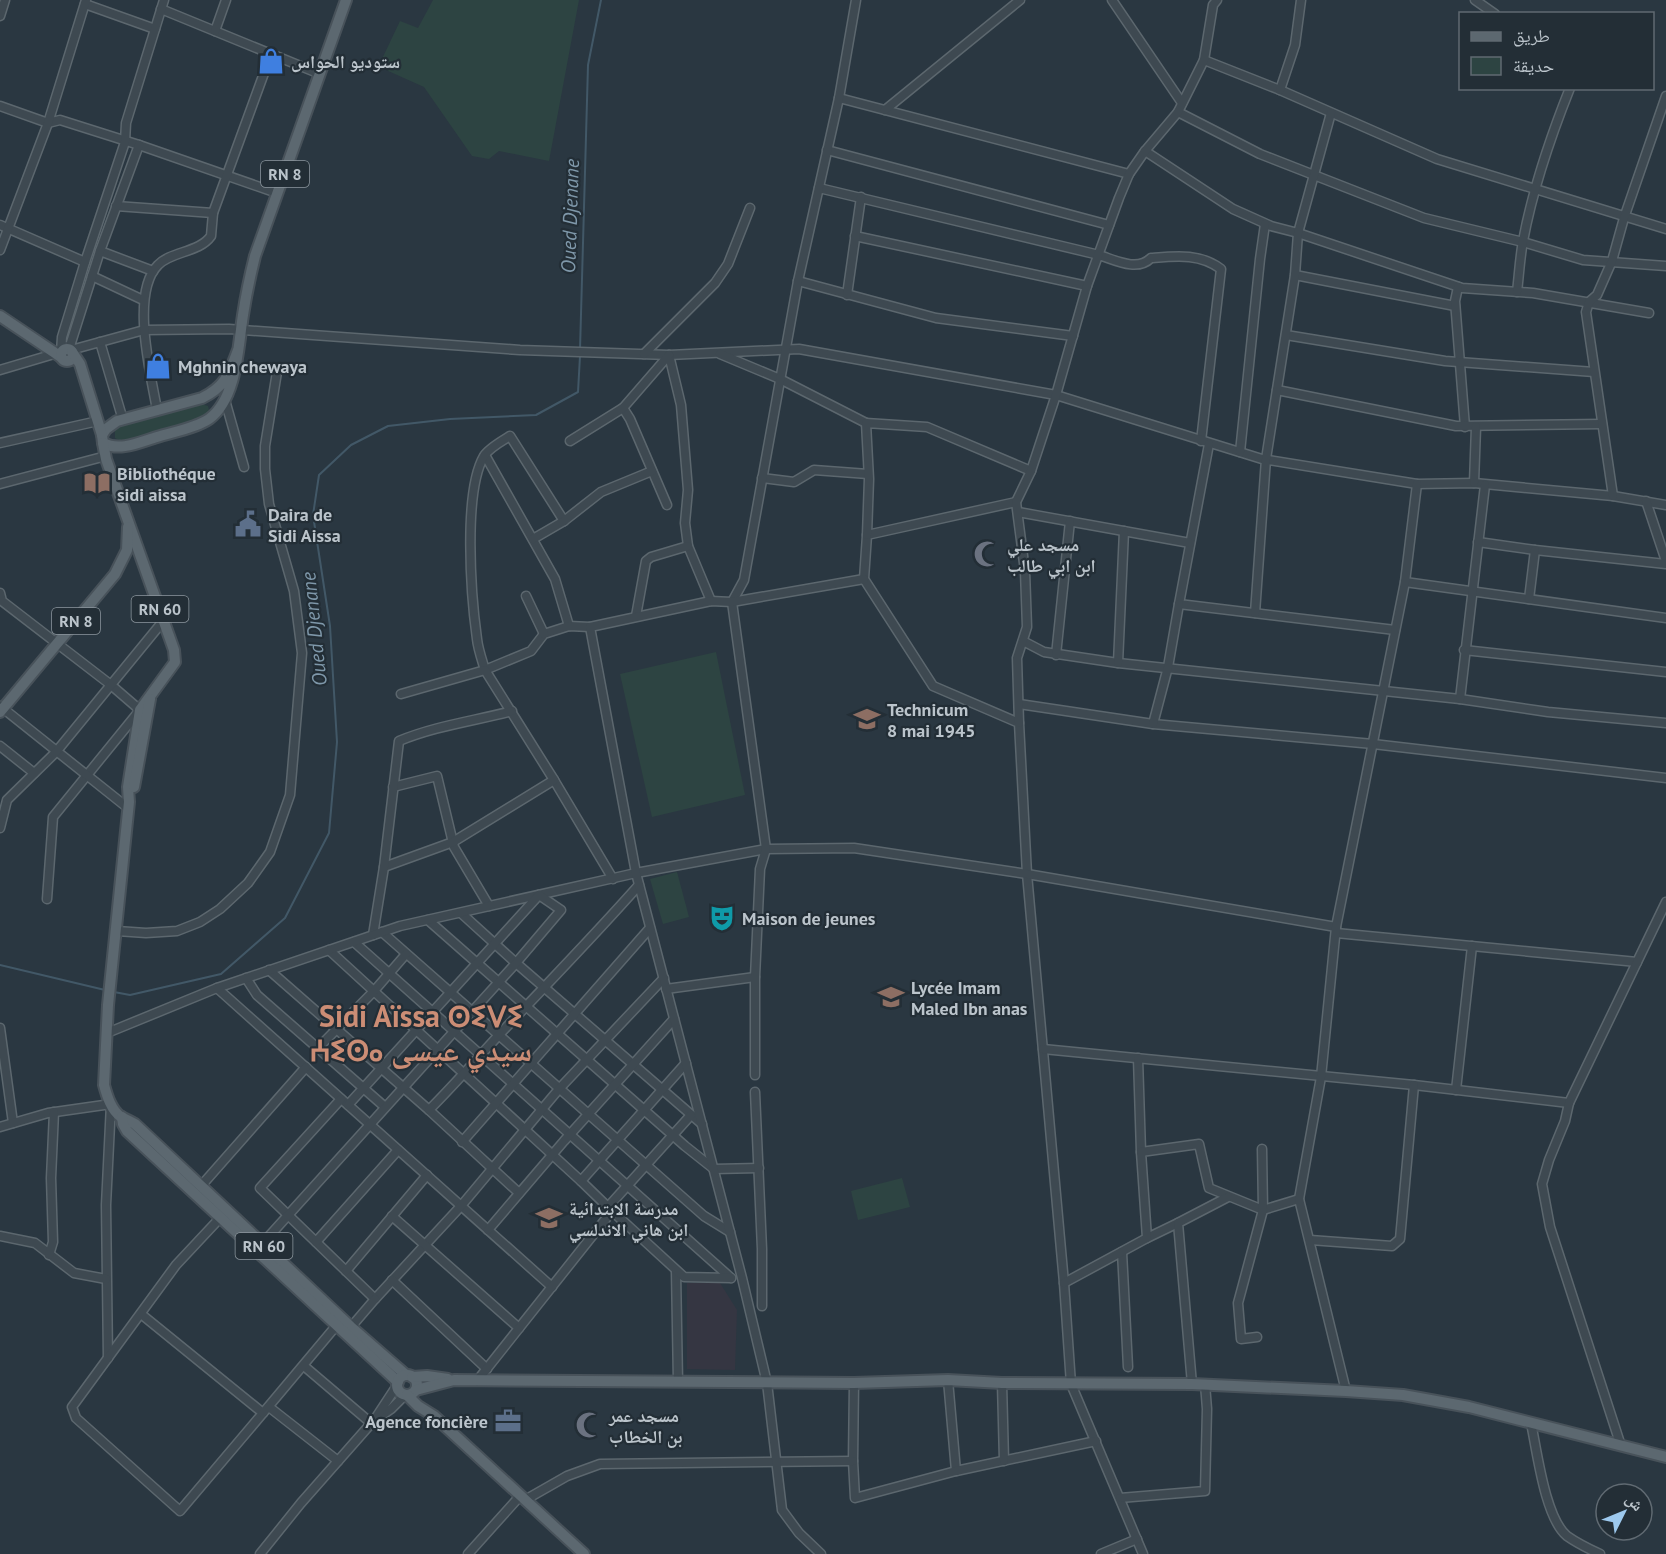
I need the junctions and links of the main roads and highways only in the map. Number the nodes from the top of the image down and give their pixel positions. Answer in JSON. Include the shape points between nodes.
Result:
{"nodes":[{"id":1,"x":346,"y":0,"type":"edge"},
{"id":2,"x":0,"y":316,"type":"edge"},
{"id":3,"x":238,"y":350,"type":"junction"},
{"id":4,"x":202,"y":398,"type":"junction"},
{"id":5,"x":90,"y":399,"type":"junction"},
{"id":6,"x":120,"y":420,"type":"junction"},
{"id":7,"x":208,"y":420,"type":"junction"},
{"id":8,"x":103,"y":439,"type":"junction"},
{"id":9,"x":124,"y":446,"type":"junction"},
{"id":10,"x":112,"y":475,"type":"junction"},
{"id":11,"x":129,"y":520,"type":"junction"},
{"id":12,"x":152,"y":693,"type":"junction"},
{"id":13,"x":1,"y":709,"type":"edge"},
{"id":14,"x":128,"y":805,"type":"junction"},
{"id":15,"x":122,"y":1118,"type":"junction"},
{"id":16,"x":409,"y":1386,"type":"junction"},
{"id":17,"x":1666,"y":1457,"type":"edge"},
{"id":18,"x":584,"y":1554,"type":"edge"}],
"edges":[{"from":1,"to":3,"type":"main road","number":"RN 8","via":[[255,256]]},
{"from":2,"to":5,"type":"main road","via":[[80,364]]},
{"from":3,"to":4,"type":"main road","number":"RN 8","via":[[225,381]]},
{"from":3,"to":7,"type":"main road","number":"RN 8","via":[[225,400]]},
{"from":4,"to":6,"type":"main road"},
{"from":4,"to":7,"type":"main road","via":[[212,407]]},
{"from":5,"to":6,"type":"main road","via":[[102,418]]},
{"from":5,"to":8,"type":"main road"},
{"from":6,"to":8,"type":"main road","via":[[106,429]]},
{"from":7,"to":9,"type":"main road"},
{"from":8,"to":9,"type":"main road","via":[[110,447]]},
{"from":8,"to":10,"type":"main road"},
{"from":9,"to":10,"type":"main road","via":[[113,463]]},
{"from":10,"to":11,"type":"main road","number":"RN 8"},
{"from":11,"to":12,"type":"main road","number":"RN 60","via":[[174,650],[175,662]]},
{"from":11,"to":13,"type":"main road","number":"RN 8","via":[[127,550],[115,574]]},
{"from":12,"to":14,"type":"main road","number":"RN 60","via":[[138,773]]},
{"from":12,"to":14,"type":"main road","via":[[140,710]]},
{"from":14,"to":15,"type":"main road","number":"RN 60","via":[[104,1086]]},
{"from":15,"to":16,"type":"main road","number":"RN 60","via":[[135,1124]]},
{"from":15,"to":16,"type":"main road","number":"RN 60","via":[[127,1131],[220,1218],[336,1326]]},
{"from":16,"to":17,"type":"main road","via":[[434,1376],[477,1381],[1205,1384],[1346,1391],[1403,1395],[1469,1407]]},
{"from":16,"to":18,"type":"main road","number":"RN 60","via":[[418,1406],[434,1416]]}]}
